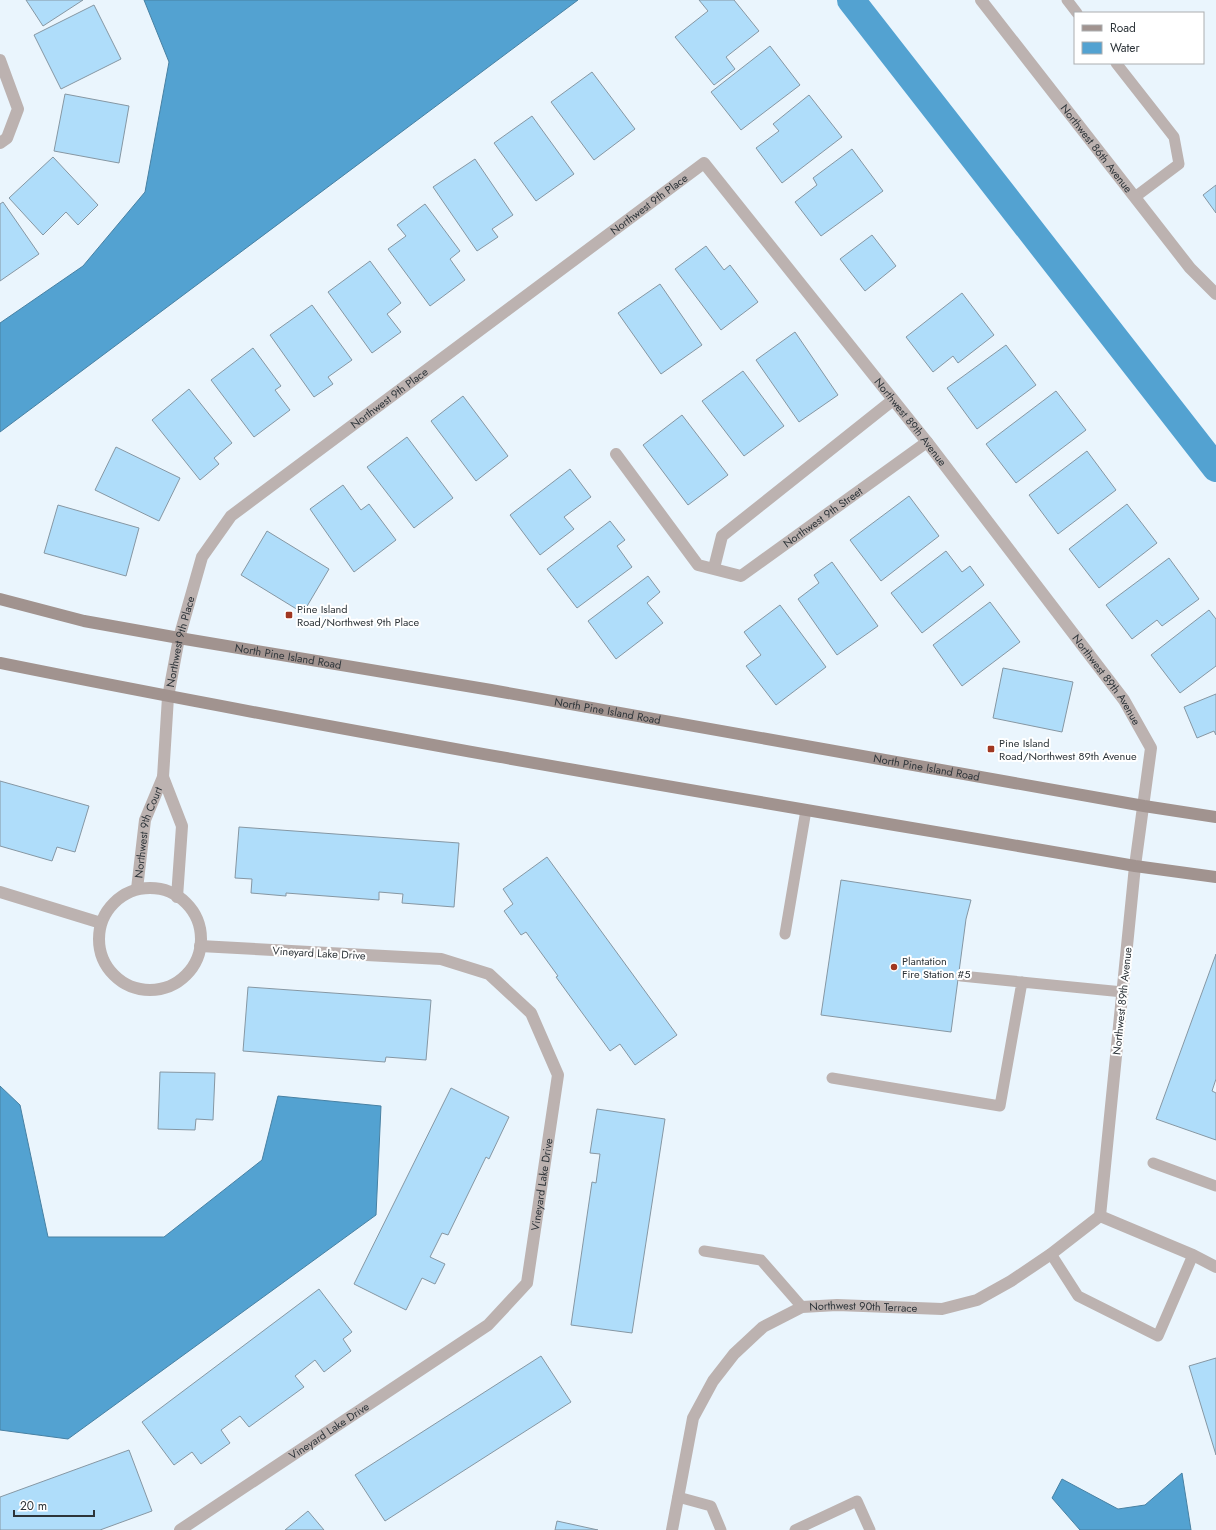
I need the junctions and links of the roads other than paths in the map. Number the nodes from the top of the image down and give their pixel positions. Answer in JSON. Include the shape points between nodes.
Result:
{"nodes":[{"id":1,"x":981,"y":0,"type":"edge"},
{"id":2,"x":1067,"y":0,"type":"edge"},
{"id":3,"x":1076,"y":12,"type":"edge"},
{"id":4,"x":0,"y":60,"type":"edge"},
{"id":5,"x":1117,"y":64,"type":"edge"},
{"id":6,"x":0,"y":143,"type":"edge"},
{"id":7,"x":704,"y":163,"type":"joint"},
{"id":8,"x":1135,"y":197,"type":"junction"},
{"id":9,"x":1216,"y":294,"type":"edge"},
{"id":10,"x":894,"y":400,"type":"junction"},
{"id":11,"x":927,"y":442,"type":"junction"},
{"id":12,"x":616,"y":454,"type":"dead end"},
{"id":13,"x":714,"y":568,"type":"junction"},
{"id":14,"x":0,"y":600,"type":"edge"},
{"id":15,"x":178,"y":638,"type":"junction"},
{"id":16,"x":0,"y":663,"type":"edge"},
{"id":17,"x":168,"y":697,"type":"junction"},
{"id":18,"x":164,"y":777,"type":"junction"},
{"id":19,"x":1144,"y":806,"type":"junction"},
{"id":20,"x":806,"y":810,"type":"junction"},
{"id":21,"x":1216,"y":817,"type":"edge"},
{"id":22,"x":1135,"y":866,"type":"junction"},
{"id":23,"x":1216,"y":877,"type":"edge"},
{"id":24,"x":137,"y":889,"type":"junction"},
{"id":25,"x":0,"y":892,"type":"edge"},
{"id":26,"x":177,"y":896,"type":"junction"},
{"id":27,"x":101,"y":923,"type":"junction"},
{"id":28,"x":786,"y":934,"type":"dead end"},
{"id":29,"x":200,"y":946,"type":"junction"},
{"id":30,"x":960,"y":976,"type":"dead end"},
{"id":31,"x":1022,"y":982,"type":"junction"},
{"id":32,"x":1123,"y":992,"type":"junction"},
{"id":33,"x":832,"y":1078,"type":"dead end"},
{"id":34,"x":1153,"y":1163,"type":"dead end"},
{"id":35,"x":1216,"y":1186,"type":"edge"},
{"id":36,"x":1100,"y":1216,"type":"junction"},
{"id":37,"x":704,"y":1251,"type":"dead end"},
{"id":38,"x":1051,"y":1254,"type":"junction"},
{"id":39,"x":1193,"y":1255,"type":"junction"},
{"id":40,"x":1216,"y":1267,"type":"edge"},
{"id":41,"x":802,"y":1307,"type":"junction"},
{"id":42,"x":678,"y":1497,"type":"junction"},
{"id":43,"x":180,"y":1530,"type":"edge"},
{"id":44,"x":672,"y":1530,"type":"edge"},
{"id":45,"x":721,"y":1530,"type":"edge"},
{"id":46,"x":795,"y":1530,"type":"edge"},
{"id":47,"x":870,"y":1530,"type":"edge"}],
"edges":[{"from":1,"to":8,"type":"street","name":"Northwest 86th Avenue"},
{"from":2,"to":3,"type":"lane"},
{"from":4,"to":6,"type":"street","via":[[18,109],[7,138]]},
{"from":5,"to":8,"type":"lane","via":[[1174,137],[1179,164]]},
{"from":7,"to":10,"type":"street","name":"Northwest 89th Avenue"},
{"from":7,"to":15,"type":"street","name":"Northwest 9th Place","via":[[231,516],[202,557]]},
{"from":8,"to":9,"type":"street","name":"Northwest 86th Avenue","via":[[1190,268]]},
{"from":10,"to":11,"type":"street","name":"Northwest 89th Avenue"},
{"from":10,"to":13,"type":"street","via":[[722,536]]},
{"from":11,"to":13,"type":"street","name":"Northwest 9th Street","via":[[740,576]]},
{"from":11,"to":19,"type":"street","name":"Northwest 89th Avenue","via":[[1124,700],[1151,748]]},
{"from":12,"to":13,"type":"street","name":"Northwest 9th Street","via":[[698,565]]},
{"from":14,"to":15,"type":"main road","name":"North Pine Island Road","via":[[84,620]]},
{"from":15,"to":17,"type":"street","name":"Northwest 9th Place"},
{"from":15,"to":19,"type":"main road","name":"North Pine Island Road","via":[[491,690]]},
{"from":16,"to":17,"type":"main road"},
{"from":17,"to":18,"type":"street","name":"Northwest 9th Court"},
{"from":17,"to":20,"type":"main road"},
{"from":18,"to":24,"type":"street","name":"Northwest 9th Court","via":[[145,820]]},
{"from":18,"to":26,"type":"street","name":"Northwest 9th Court","via":[[182,826]]},
{"from":19,"to":21,"type":"main road","name":"North Pine Island Road"},
{"from":19,"to":22,"type":"street","name":"Northwest 89th Avenue"},
{"from":20,"to":22,"type":"main road"},
{"from":20,"to":28,"type":"lane"},
{"from":22,"to":23,"type":"main road"},
{"from":22,"to":32,"type":"street","name":"Northwest 89th Avenue"},
{"from":24,"to":26,"type":"street","via":[[154,888]]},
{"from":24,"to":27,"type":"street","via":[[109,908]]},
{"from":25,"to":27,"type":"street"},
{"from":26,"to":29,"type":"street","via":[[194,914],[200,930]]},
{"from":27,"to":29,"type":"street","via":[[99,940],[104,961],[122,982],[137,988],[155,990],[171,985],[185,976],[195,962]]},
{"from":29,"to":43,"type":"street","name":"Vineyard Lake Drive","via":[[441,959],[489,974],[532,1013],[558,1075],[527,1283],[488,1325]]},
{"from":30,"to":31,"type":"lane"},
{"from":31,"to":32,"type":"lane"},
{"from":31,"to":33,"type":"lane","via":[[1000,1106]]},
{"from":32,"to":36,"type":"street","name":"Northwest 89th Avenue"},
{"from":34,"to":35,"type":"lane"},
{"from":36,"to":38,"type":"street","name":"Northwest 90th Terrace"},
{"from":36,"to":39,"type":"street"},
{"from":37,"to":41,"type":"lane","via":[[761,1260]]},
{"from":38,"to":39,"type":"lane","via":[[1078,1296],[1158,1336]]},
{"from":38,"to":41,"type":"street","name":"Northwest 90th Terrace","via":[[1011,1282],[977,1300],[942,1309]]},
{"from":39,"to":40,"type":"street"},
{"from":41,"to":42,"type":"street","name":"Northwest 90th Terrace","via":[[763,1327],[734,1354],[713,1381],[694,1418]]},
{"from":42,"to":44,"type":"street","name":"Northwest 90th Terrace"},
{"from":42,"to":45,"type":"lane","via":[[711,1506]]},
{"from":46,"to":47,"type":"lane","via":[[857,1501]]}]}
